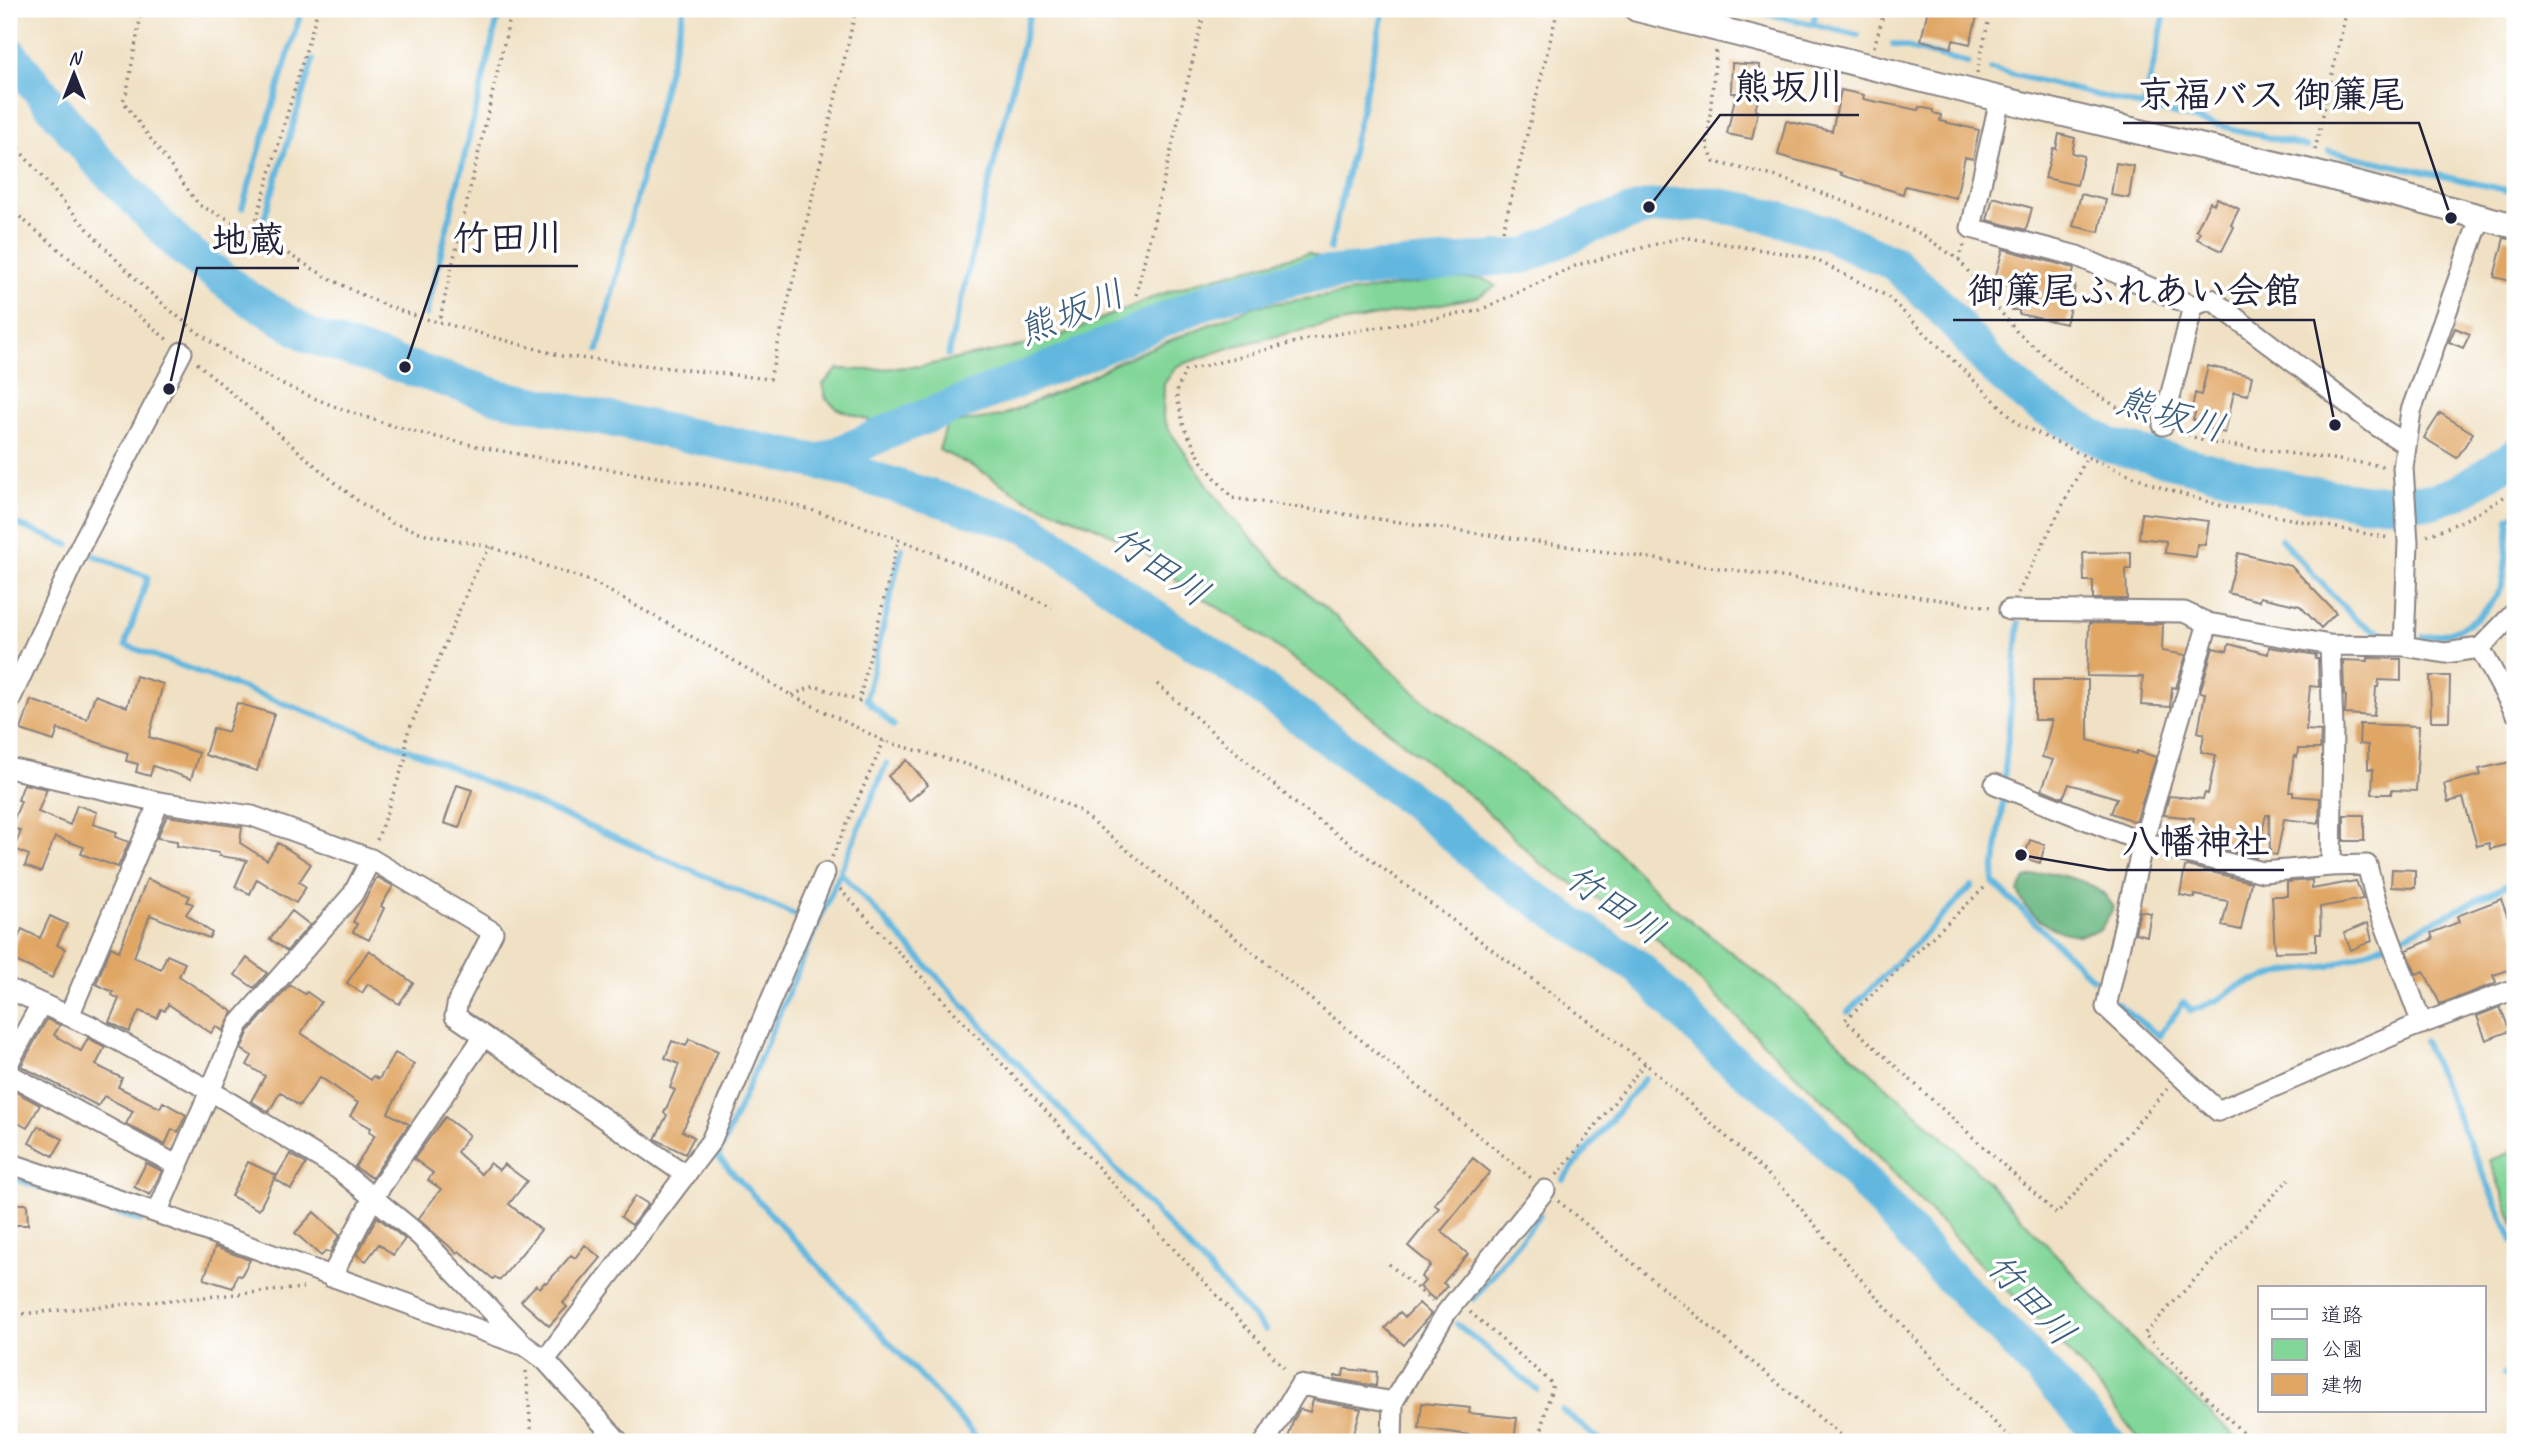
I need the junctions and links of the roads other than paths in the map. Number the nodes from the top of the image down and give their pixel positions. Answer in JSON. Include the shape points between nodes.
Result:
{"nodes":[{"id":1,"x":1637,"y":9,"type":"edge"},
{"id":2,"x":2000,"y":99,"type":"junction"},
{"id":3,"x":2481,"y":216,"type":"junction"},
{"id":4,"x":2515,"y":226,"type":"edge"},
{"id":5,"x":2193,"y":306,"type":"junction"},
{"id":6,"x":182,"y":352,"type":"road end"},
{"id":7,"x":2163,"y":425,"type":"road end"},
{"id":8,"x":2406,"y":444,"type":"junction"},
{"id":9,"x":2009,"y":610,"type":"road end"},
{"id":10,"x":2515,"y":612,"type":"edge"},
{"id":11,"x":2208,"y":623,"type":"junction"},
{"id":12,"x":2330,"y":645,"type":"junction"},
{"id":13,"x":2404,"y":646,"type":"junction"},
{"id":14,"x":2480,"y":648,"type":"junction"},
{"id":15,"x":9,"y":702,"type":"edge"},
{"id":16,"x":2515,"y":712,"type":"edge"},
{"id":17,"x":9,"y":768,"type":"edge"},
{"id":18,"x":1995,"y":785,"type":"dead end"},
{"id":19,"x":159,"y":802,"type":"junction"},
{"id":20,"x":2143,"y":842,"type":"junction"},
{"id":21,"x":371,"y":859,"type":"junction"},
{"id":22,"x":2331,"y":866,"type":"junction"},
{"id":23,"x":825,"y":873,"type":"road end"},
{"id":24,"x":9,"y":989,"type":"edge"},
{"id":25,"x":2515,"y":989,"type":"edge"},
{"id":26,"x":41,"y":1004,"type":"junction"},
{"id":27,"x":69,"y":1016,"type":"junction"},
{"id":28,"x":2422,"y":1024,"type":"junction"},
{"id":29,"x":484,"y":1036,"type":"junction"},
{"id":30,"x":9,"y":1062,"type":"edge"},
{"id":31,"x":9,"y":1074,"type":"edge"},
{"id":32,"x":211,"y":1091,"type":"junction"},
{"id":33,"x":9,"y":1164,"type":"edge"},
{"id":34,"x":178,"y":1166,"type":"junction"},
{"id":35,"x":686,"y":1175,"type":"junction"},
{"id":36,"x":1545,"y":1190,"type":"road end"},
{"id":37,"x":373,"y":1198,"type":"junction"},
{"id":38,"x":157,"y":1213,"type":"junction"},
{"id":39,"x":331,"y":1277,"type":"junction"},
{"id":40,"x":524,"y":1346,"type":"junction"},
{"id":41,"x":545,"y":1360,"type":"junction"},
{"id":42,"x":1393,"y":1402,"type":"junction"},
{"id":43,"x":619,"y":1442,"type":"edge"},
{"id":44,"x":1265,"y":1442,"type":"edge"},
{"id":45,"x":1392,"y":1442,"type":"edge"}],
"edges":[{"from":1,"to":2,"type":"main road"},
{"from":2,"to":3,"type":"main road"},
{"from":2,"to":5,"type":"street","via":[[1971,228],[2077,256]]},
{"from":3,"to":4,"type":"main road"},
{"from":3,"to":8,"type":"street","via":[[2411,411]]},
{"from":5,"to":7,"type":"street"},
{"from":5,"to":8,"type":"street","via":[[2211,299]]},
{"from":6,"to":15,"type":"street","via":[[81,545]]},
{"from":8,"to":13,"type":"street"},
{"from":9,"to":11,"type":"street","via":[[2185,612]]},
{"from":10,"to":14,"type":"street"},
{"from":11,"to":12,"type":"street"},
{"from":11,"to":20,"type":"street"},
{"from":12,"to":13,"type":"street"},
{"from":12,"to":22,"type":"street"},
{"from":13,"to":14,"type":"street","via":[[2445,653]]},
{"from":14,"to":16,"type":"street"},
{"from":17,"to":19,"type":"street"},
{"from":18,"to":20,"type":"street"},
{"from":19,"to":21,"type":"street","via":[[253,816]]},
{"from":19,"to":27,"type":"street"},
{"from":20,"to":22,"type":"street","via":[[2263,872]]},
{"from":20,"to":28,"type":"street","via":[[2106,1007],[2218,1111]]},
{"from":21,"to":29,"type":"street","via":[[493,932],[455,1016]]},
{"from":21,"to":32,"type":"street","via":[[353,894],[239,1024]]},
{"from":22,"to":28,"type":"street","via":[[2367,865]]},
{"from":23,"to":35,"type":"street","via":[[711,1141]]},
{"from":24,"to":26,"type":"street"},
{"from":25,"to":28,"type":"street"},
{"from":26,"to":27,"type":"street"},
{"from":26,"to":30,"type":"street"},
{"from":27,"to":32,"type":"street"},
{"from":29,"to":35,"type":"street"},
{"from":29,"to":37,"type":"street"},
{"from":31,"to":34,"type":"street"},
{"from":32,"to":34,"type":"street"},
{"from":32,"to":37,"type":"street","via":[[338,1169]]},
{"from":33,"to":38,"type":"street"},
{"from":34,"to":38,"type":"street"},
{"from":35,"to":41,"type":"street"},
{"from":36,"to":42,"type":"street","via":[[1451,1306]]},
{"from":37,"to":39,"type":"street"},
{"from":37,"to":40,"type":"street","via":[[420,1236]]},
{"from":38,"to":39,"type":"street"},
{"from":39,"to":40,"type":"street"},
{"from":40,"to":41,"type":"street"},
{"from":41,"to":43,"type":"street"},
{"from":42,"to":44,"type":"street","via":[[1300,1385]]},
{"from":42,"to":45,"type":"street"}]}
